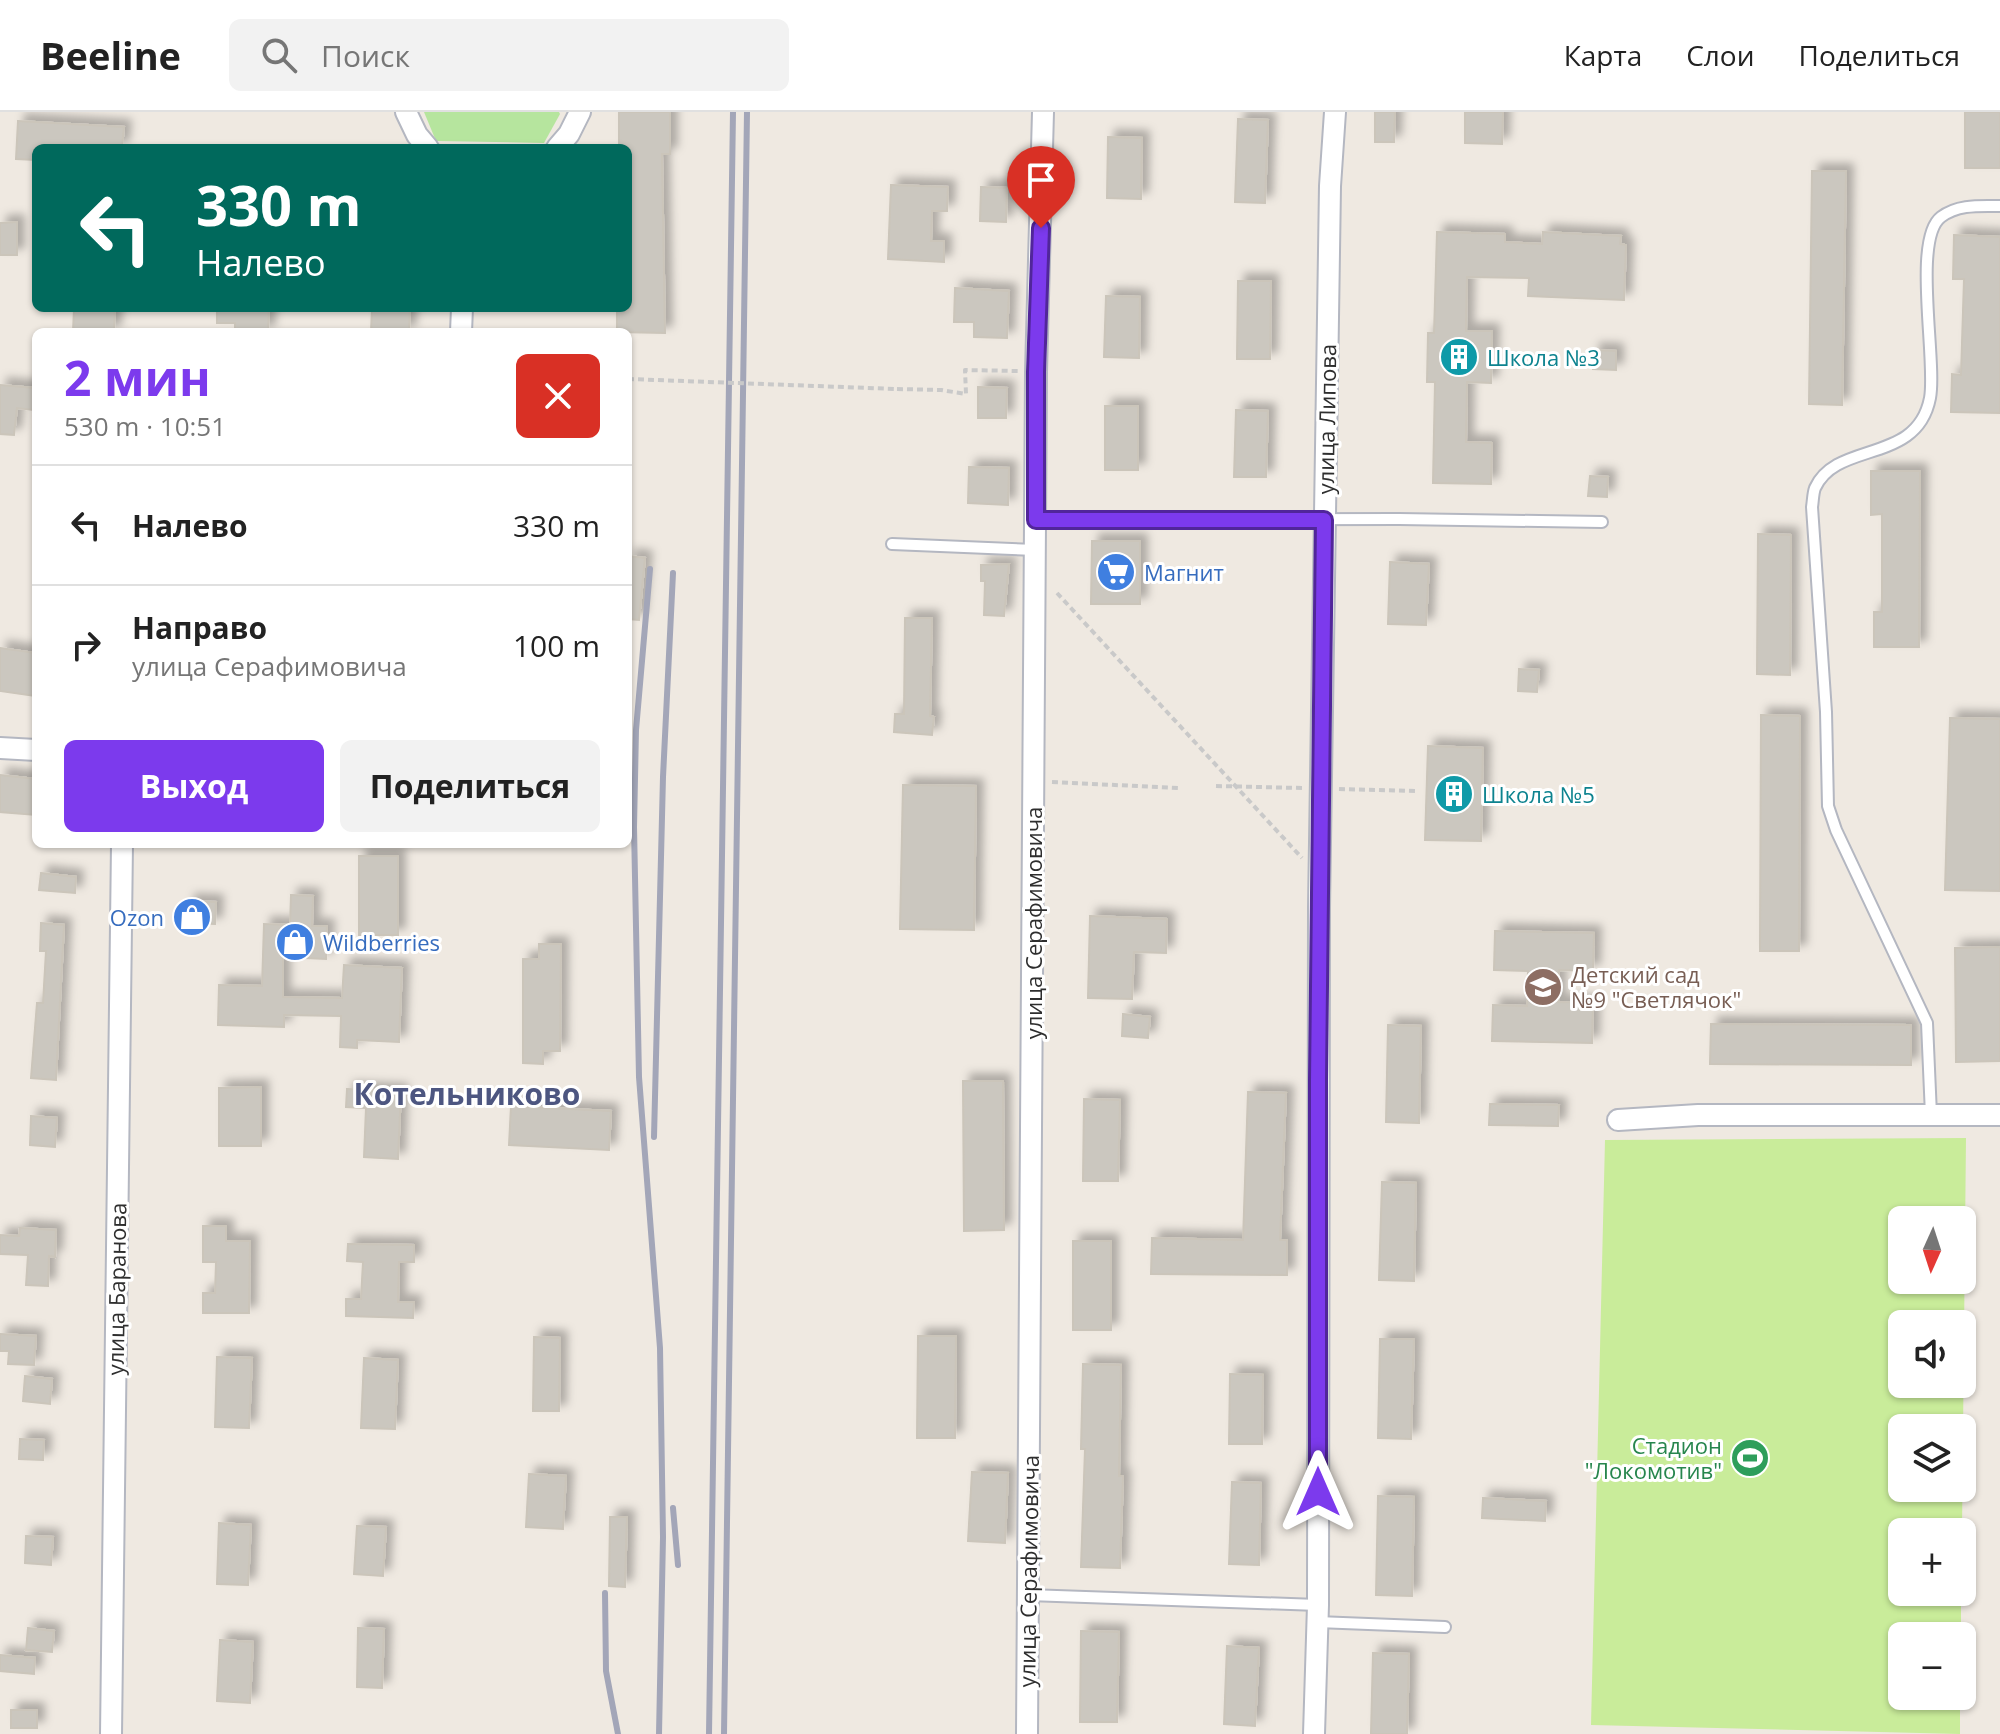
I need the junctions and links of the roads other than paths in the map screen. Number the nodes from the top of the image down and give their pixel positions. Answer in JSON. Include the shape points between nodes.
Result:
{"nodes":[{"id":1,"x":406,"y":112,"type":"edge"},
{"id":2,"x":580,"y":112,"type":"edge"},
{"id":3,"x":1043,"y":112,"type":"edge"},
{"id":4,"x":1335,"y":112,"type":"edge"},
{"id":5,"x":425,"y":144,"type":"edge"},
{"id":6,"x":560,"y":144,"type":"edge"},
{"id":7,"x":2000,"y":206,"type":"edge"},
{"id":8,"x":1036,"y":520,"type":"junction"},
{"id":9,"x":1324,"y":520,"type":"junction"},
{"id":10,"x":1602,"y":522,"type":"dead end"},
{"id":11,"x":892,"y":544,"type":"dead end"},
{"id":12,"x":1036,"y":550,"type":"junction"},
{"id":13,"x":0,"y":748,"type":"edge"},
{"id":14,"x":32,"y":750,"type":"edge"},
{"id":15,"x":122,"y":848,"type":"edge"},
{"id":16,"x":1931,"y":1115,"type":"junction"},
{"id":17,"x":2000,"y":1115,"type":"edge"},
{"id":18,"x":1618,"y":1120,"type":"dead end"},
{"id":19,"x":1028,"y":1595,"type":"junction"},
{"id":20,"x":1318,"y":1613,"type":"junction"},
{"id":21,"x":1445,"y":1627,"type":"dead end"},
{"id":22,"x":111,"y":1734,"type":"edge"},
{"id":23,"x":1027,"y":1734,"type":"edge"},
{"id":24,"x":1314,"y":1734,"type":"edge"}],
"edges":[{"from":1,"to":5,"type":"street"},
{"from":2,"to":6,"type":"street"},
{"from":3,"to":8,"type":"street","name":"улица Серафимовича"},
{"from":4,"to":9,"type":"street","name":"улица Липова"},
{"from":7,"to":16,"type":"lane","via":[[1959,208],[1938,218],[1930,234],[1930,396],[1925,414],[1893,445],[1830,471],[1815,488],[1812,507],[1828,806],[1927,1023]]},
{"from":8,"to":9,"type":"lane"},
{"from":8,"to":12,"type":"street","name":"улица Серафимовича"},
{"from":9,"to":10,"type":"lane"},
{"from":9,"to":20,"type":"street","name":"улица Липова"},
{"from":11,"to":12,"type":"lane"},
{"from":12,"to":19,"type":"street","name":"улица Серафимовича"},
{"from":13,"to":14,"type":"street"},
{"from":15,"to":22,"type":"street","name":"улица Баранова"},
{"from":16,"to":17,"type":"street"},
{"from":16,"to":18,"type":"street"},
{"from":19,"to":20,"type":"lane"},
{"from":19,"to":23,"type":"street","name":"улица Серафимовича"},
{"from":20,"to":21,"type":"lane"},
{"from":20,"to":24,"type":"street","name":"улица Липова"}]}
